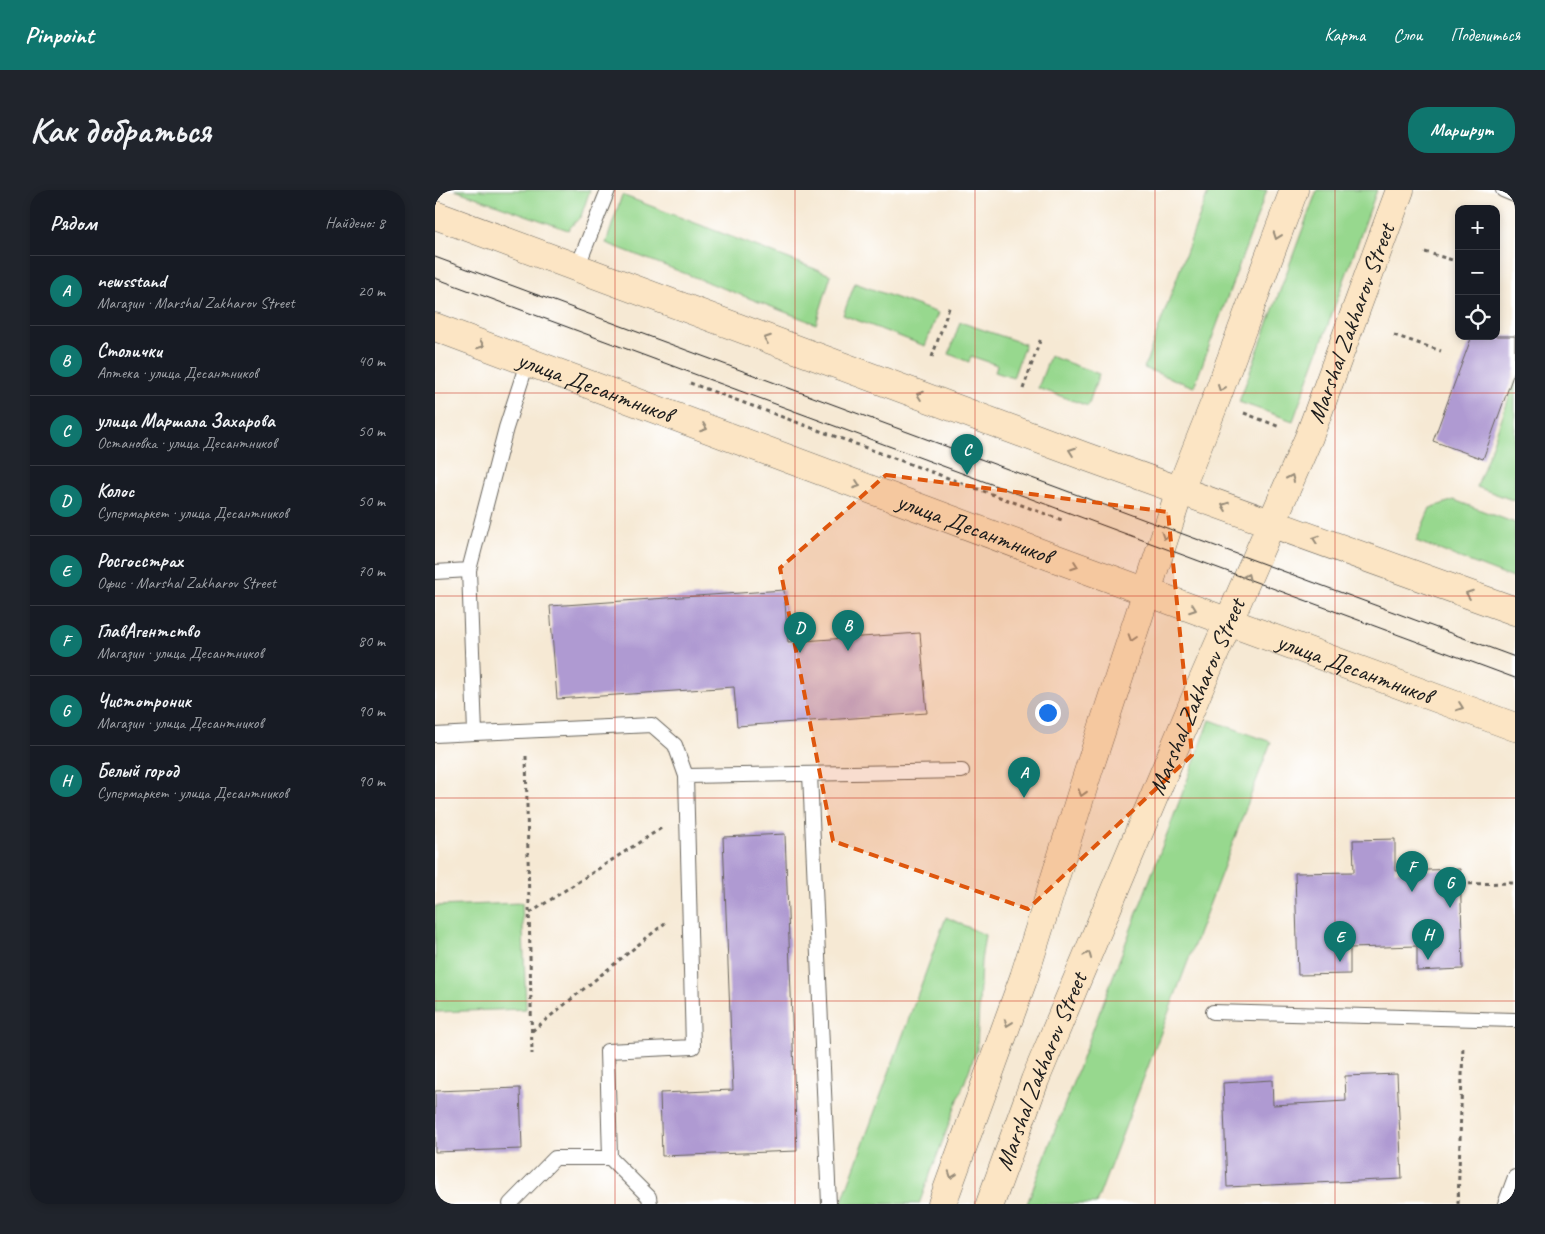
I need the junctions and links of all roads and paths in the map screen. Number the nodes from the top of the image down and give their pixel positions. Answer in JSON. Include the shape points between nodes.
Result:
{"nodes":[{"id":1,"x":608,"y":190,"type":"edge"},
{"id":2,"x":1294,"y":190,"type":"edge"},
{"id":3,"x":1400,"y":190,"type":"edge"},
{"id":4,"x":1503,"y":190,"type":"edge"},
{"id":5,"x":1515,"y":194,"type":"edge"},
{"id":6,"x":435,"y":215,"type":"edge"},
{"id":7,"x":1425,"y":252,"type":"dead end"},
{"id":8,"x":1455,"y":261,"type":"edge"},
{"id":9,"x":577,"y":268,"type":"junction"},
{"id":10,"x":950,"y":305,"type":"dead end"},
{"id":11,"x":435,"y":327,"type":"edge"},
{"id":12,"x":1394,"y":335,"type":"dead end"},
{"id":13,"x":1041,"y":338,"type":"dead end"},
{"id":14,"x":1441,"y":351,"type":"dead end"},
{"id":15,"x":932,"y":357,"type":"dead end"},
{"id":16,"x":527,"y":363,"type":"junction"},
{"id":17,"x":690,"y":383,"type":"dead end"},
{"id":18,"x":1023,"y":389,"type":"dead end"},
{"id":19,"x":1241,"y":412,"type":"dead end"},
{"id":20,"x":1282,"y":428,"type":"dead end"},
{"id":21,"x":1181,"y":490,"type":"junction"},
{"id":22,"x":1061,"y":520,"type":"dead end"},
{"id":23,"x":1271,"y":523,"type":"junction"},
{"id":24,"x":469,"y":570,"type":"junction"},
{"id":25,"x":435,"y":572,"type":"edge"},
{"id":26,"x":1147,"y":592,"type":"junction"},
{"id":27,"x":1515,"y":611,"type":"edge"},
{"id":28,"x":1228,"y":622,"type":"junction"},
{"id":29,"x":1515,"y":727,"type":"edge"},
{"id":30,"x":526,"y":731,"type":"junction"},
{"id":31,"x":475,"y":733,"type":"junction"},
{"id":32,"x":435,"y":735,"type":"edge"},
{"id":33,"x":962,"y":771,"type":"dead end"},
{"id":34,"x":810,"y":774,"type":"junction"},
{"id":35,"x":686,"y":776,"type":"junction"},
{"id":36,"x":665,"y":826,"type":"dead end"},
{"id":37,"x":1515,"y":883,"type":"edge"},
{"id":38,"x":1461,"y":884,"type":"dead end"},
{"id":39,"x":529,"y":913,"type":"junction"},
{"id":40,"x":669,"y":921,"type":"dead end"},
{"id":41,"x":1213,"y":1012,"type":"dead end"},
{"id":42,"x":1515,"y":1020,"type":"edge"},
{"id":43,"x":531,"y":1031,"type":"junction"},
{"id":44,"x":1472,"y":1042,"type":"dead end"},
{"id":45,"x":532,"y":1054,"type":"dead end"},
{"id":46,"x":610,"y":1158,"type":"junction"},
{"id":47,"x":1515,"y":1177,"type":"edge"},
{"id":48,"x":510,"y":1204,"type":"edge"},
{"id":49,"x":650,"y":1204,"type":"edge"},
{"id":50,"x":829,"y":1204,"type":"edge"},
{"id":51,"x":941,"y":1204,"type":"edge"},
{"id":52,"x":990,"y":1204,"type":"edge"},
{"id":53,"x":1458,"y":1204,"type":"edge"},
{"id":54,"x":1505,"y":1204,"type":"edge"}],
"edges":[{"from":1,"to":9,"type":"lane"},
{"from":2,"to":21,"type":"street","name":"Marshal Zakharov Street","one_way":true},
{"from":23,"to":3,"type":"street","name":"Marshal Zakharov Street","one_way":true,"via":[[1309,437]]},
{"from":4,"to":5,"type":"lane"},
{"from":6,"to":9,"type":"street"},
{"from":7,"to":8,"type":"path"},
{"from":21,"to":9,"type":"street","one_way":true},
{"from":10,"to":15,"type":"path"},
{"from":11,"to":16,"type":"street","name":"улица Десантников","one_way":true},
{"from":12,"to":14,"type":"path"},
{"from":13,"to":18,"type":"path"},
{"from":16,"to":24,"type":"lane"},
{"from":16,"to":26,"type":"street","name":"улица Десантников","one_way":true},
{"from":17,"to":22,"type":"path"},
{"from":19,"to":20,"type":"path"},
{"from":23,"to":21,"type":"street","one_way":true},
{"from":21,"to":26,"type":"street","name":"Marshal Zakharov Street","one_way":true},
{"from":27,"to":23,"type":"street","one_way":true},
{"from":28,"to":23,"type":"street","name":"Marshal Zakharov Street","one_way":true},
{"from":24,"to":25,"type":"lane"},
{"from":24,"to":31,"type":"lane"},
{"from":26,"to":28,"type":"street","name":"улица Десантников","one_way":true},
{"from":26,"to":51,"type":"street","name":"Marshal Zakharov Street","one_way":true,"via":[[1025,977]]},
{"from":28,"to":29,"type":"street","name":"улица Десантников","one_way":true},
{"from":52,"to":28,"type":"street","name":"Marshal Zakharov Street","one_way":true,"via":[[1035,1080]]},
{"from":30,"to":31,"type":"lane"},
{"from":30,"to":35,"type":"lane","via":[[652,725],[675,745]]},
{"from":30,"to":39,"type":"path"},
{"from":31,"to":32,"type":"lane"},
{"from":33,"to":34,"type":"lane"},
{"from":34,"to":35,"type":"lane"},
{"from":34,"to":50,"type":"lane"},
{"from":35,"to":46,"type":"lane","via":[[693,1047],[607,1051]]},
{"from":36,"to":39,"type":"path"},
{"from":37,"to":38,"type":"path"},
{"from":39,"to":43,"type":"path"},
{"from":40,"to":43,"type":"path"},
{"from":41,"to":42,"type":"lane"},
{"from":43,"to":45,"type":"path"},
{"from":44,"to":53,"type":"path","via":[[1463,1042]]},
{"from":46,"to":48,"type":"lane","via":[[555,1158]]},
{"from":46,"to":49,"type":"lane","via":[[649,1197]]},
{"from":47,"to":54,"type":"lane"}]}
